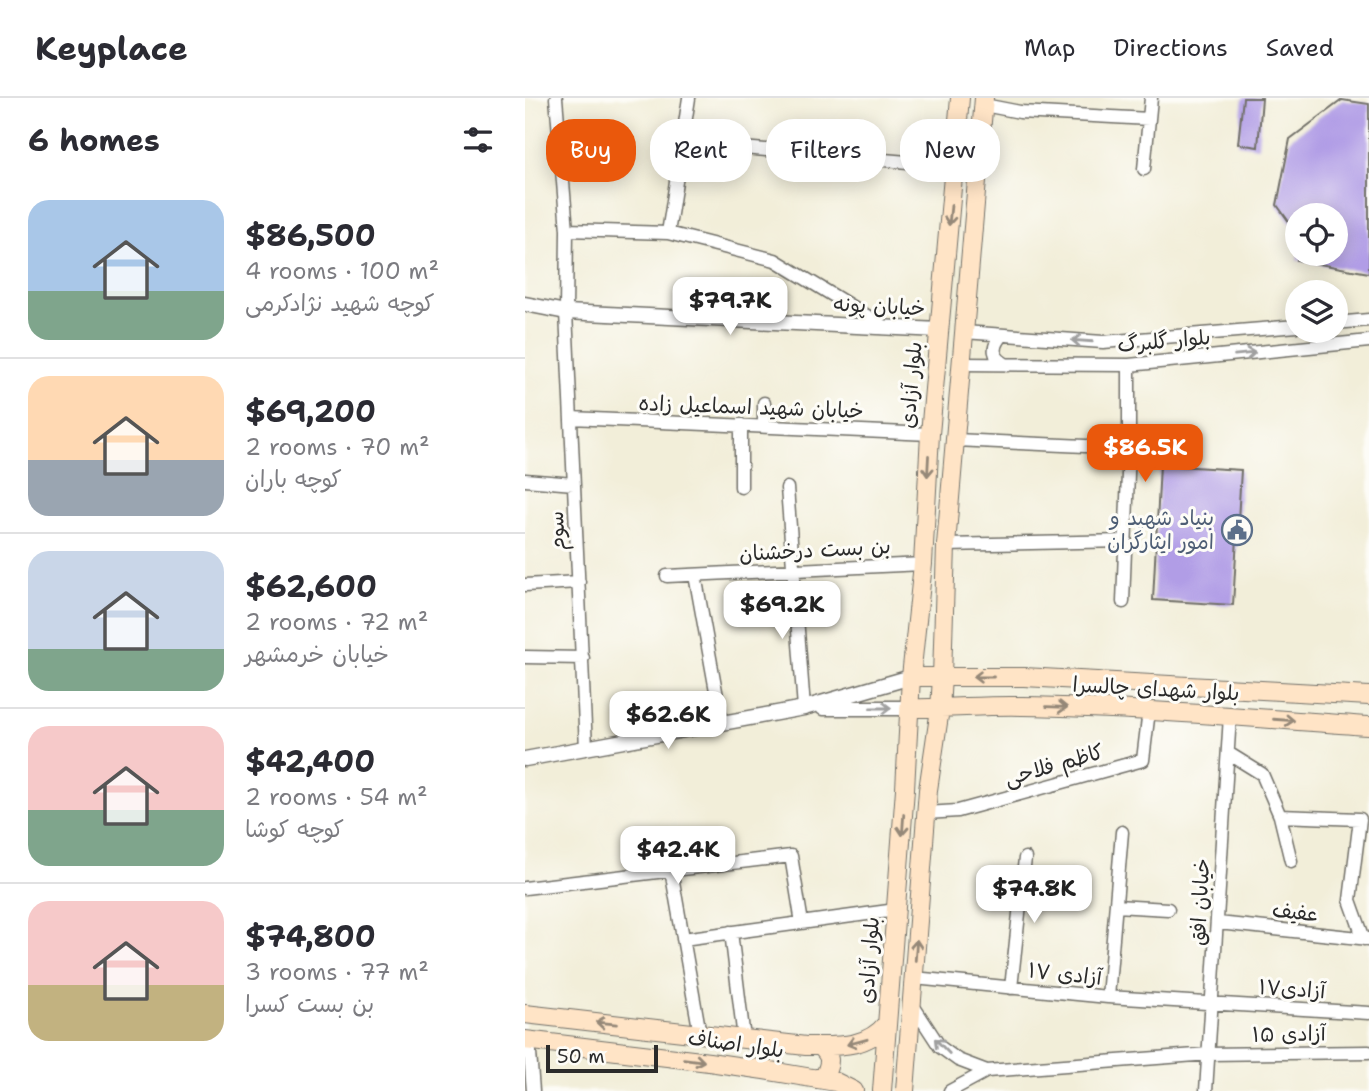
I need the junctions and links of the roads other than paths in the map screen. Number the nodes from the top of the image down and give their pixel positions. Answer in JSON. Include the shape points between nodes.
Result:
{"nodes":[{"id":1,"x":556,"y":98,"type":"edge"},
{"id":2,"x":689,"y":98,"type":"edge"},
{"id":3,"x":960,"y":98,"type":"edge"},
{"id":4,"x":1151,"y":98,"type":"edge"},
{"id":5,"x":984,"y":102,"type":"edge"},
{"id":6,"x":686,"y":119,"type":"edge"},
{"id":7,"x":958,"y":119,"type":"edge"},
{"id":8,"x":1149,"y":119,"type":"junction"},
{"id":9,"x":752,"y":149,"type":"edge"},
{"id":10,"x":900,"y":161,"type":"edge"},
{"id":11,"x":1144,"y":169,"type":"dead end"},
{"id":12,"x":676,"y":182,"type":"edge"},
{"id":13,"x":953,"y":182,"type":"edge"},
{"id":14,"x":567,"y":230,"type":"junction"},
{"id":15,"x":668,"y":233,"type":"junction"},
{"id":16,"x":525,"y":304,"type":"edge"},
{"id":17,"x":566,"y":312,"type":"junction"},
{"id":18,"x":1369,"y":320,"type":"edge"},
{"id":19,"x":1348,"y":322,"type":"edge"},
{"id":20,"x":1285,"y":327,"type":"edge"},
{"id":21,"x":885,"y":328,"type":"junction"},
{"id":22,"x":939,"y":330,"type":"junction"},
{"id":23,"x":964,"y":332,"type":"junction"},
{"id":24,"x":1002,"y":335,"type":"junction"},
{"id":25,"x":1369,"y":341,"type":"edge"},
{"id":26,"x":961,"y":364,"type":"junction"},
{"id":27,"x":1007,"y":365,"type":"junction"},
{"id":28,"x":1129,"y":365,"type":"junction"},
{"id":29,"x":764,"y":403,"type":"dead end"},
{"id":30,"x":571,"y":418,"type":"junction"},
{"id":31,"x":741,"y":425,"type":"junction"},
{"id":32,"x":764,"y":426,"type":"junction"},
{"id":33,"x":930,"y":434,"type":"junction"},
{"id":34,"x":955,"y":440,"type":"junction"},
{"id":35,"x":1129,"y":448,"type":"junction"},
{"id":36,"x":525,"y":480,"type":"edge"},
{"id":37,"x":574,"y":484,"type":"junction"},
{"id":38,"x":741,"y":487,"type":"dead end"},
{"id":39,"x":787,"y":488,"type":"dead end"},
{"id":40,"x":1125,"y":541,"type":"junction"},
{"id":41,"x":946,"y":545,"type":"junction"},
{"id":42,"x":923,"y":564,"type":"junction"},
{"id":43,"x":793,"y":570,"type":"junction"},
{"id":44,"x":695,"y":575,"type":"junction"},
{"id":45,"x":667,"y":576,"type":"dead end"},
{"id":46,"x":579,"y":582,"type":"junction"},
{"id":47,"x":525,"y":585,"type":"edge"},
{"id":48,"x":919,"y":588,"type":"junction"},
{"id":49,"x":946,"y":588,"type":"junction"},
{"id":50,"x":1123,"y":602,"type":"dead end"},
{"id":51,"x":525,"y":657,"type":"edge"},
{"id":52,"x":583,"y":658,"type":"junction"},
{"id":53,"x":911,"y":677,"type":"junction"},
{"id":54,"x":943,"y":677,"type":"junction"},
{"id":55,"x":1024,"y":677,"type":"junction"},
{"id":56,"x":1368,"y":695,"type":"edge"},
{"id":57,"x":1019,"y":706,"type":"junction"},
{"id":58,"x":804,"y":708,"type":"junction"},
{"id":59,"x":909,"y":708,"type":"junction"},
{"id":60,"x":940,"y":709,"type":"junction"},
{"id":61,"x":1149,"y":710,"type":"junction"},
{"id":62,"x":1230,"y":716,"type":"junction"},
{"id":63,"x":722,"y":724,"type":"junction"},
{"id":64,"x":1369,"y":726,"type":"edge"},
{"id":65,"x":586,"y":748,"type":"junction"},
{"id":66,"x":1228,"y":753,"type":"junction"},
{"id":67,"x":525,"y":759,"type":"edge"},
{"id":68,"x":905,"y":789,"type":"junction"},
{"id":69,"x":928,"y":790,"type":"junction"},
{"id":70,"x":926,"y":813,"type":"junction"},
{"id":71,"x":1280,"y":816,"type":"junction"},
{"id":72,"x":1122,"y":832,"type":"dead end"},
{"id":73,"x":1025,"y":859,"type":"dead end"},
{"id":74,"x":1291,"y":861,"type":"dead end"},
{"id":75,"x":671,"y":870,"type":"junction"},
{"id":76,"x":525,"y":888,"type":"edge"},
{"id":77,"x":1116,"y":906,"type":"junction"},
{"id":78,"x":1168,"y":909,"type":"dead end"},
{"id":79,"x":896,"y":910,"type":"junction"},
{"id":80,"x":802,"y":923,"type":"junction"},
{"id":81,"x":1218,"y":923,"type":"junction"},
{"id":82,"x":731,"y":932,"type":"junction"},
{"id":83,"x":683,"y":939,"type":"junction"},
{"id":84,"x":1367,"y":939,"type":"edge"},
{"id":85,"x":914,"y":978,"type":"junction"},
{"id":86,"x":1011,"y":988,"type":"junction"},
{"id":87,"x":1108,"y":998,"type":"junction"},
{"id":88,"x":1213,"y":1003,"type":"junction"},
{"id":89,"x":912,"y":1004,"type":"junction"},
{"id":90,"x":1369,"y":1013,"type":"edge"},
{"id":91,"x":525,"y":1014,"type":"edge"},
{"id":92,"x":887,"y":1023,"type":"junction"},
{"id":93,"x":700,"y":1034,"type":"junction"},
{"id":94,"x":744,"y":1039,"type":"junction"},
{"id":95,"x":527,"y":1040,"type":"edge"},
{"id":96,"x":820,"y":1046,"type":"junction"},
{"id":97,"x":1369,"y":1052,"type":"edge"},
{"id":98,"x":1209,"y":1054,"type":"junction"},
{"id":99,"x":987,"y":1070,"type":"junction"},
{"id":100,"x":817,"y":1079,"type":"junction"},
{"id":101,"x":533,"y":1091,"type":"edge"},
{"id":102,"x":854,"y":1091,"type":"edge"},
{"id":103,"x":882,"y":1091,"type":"edge"},
{"id":104,"x":905,"y":1091,"type":"edge"},
{"id":105,"x":950,"y":1091,"type":"edge"},
{"id":106,"x":1206,"y":1091,"type":"edge"}],
"edges":[{"from":1,"to":14,"type":"street"},
{"from":2,"to":6,"type":"street"},
{"from":3,"to":7,"type":"main road","name":"بلوار آزادی"},
{"from":4,"to":8,"type":"street"},
{"from":5,"to":8,"type":"street","via":[[1020,112]]},
{"from":5,"to":23,"type":"main road"},
{"from":8,"to":11,"type":"street"},
{"from":9,"to":10,"type":"street"},
{"from":12,"to":15,"type":"street"},
{"from":13,"to":22,"type":"main road","name":"بلوار آزادی","one_way":true},
{"from":14,"to":15,"type":"street"},
{"from":14,"to":17,"type":"street","name":"سوم"},
{"from":15,"to":21,"type":"street","via":[[775,260]]},
{"from":16,"to":17,"type":"street","name":"خیابان پونه"},
{"from":17,"to":21,"type":"street","name":"خیابان پونه"},
{"from":17,"to":30,"type":"street","name":"سوم"},
{"from":18,"to":19,"type":"street"},
{"from":20,"to":24,"type":"street","name":"بلوار گلبرگ","one_way":true,"via":[[1103,342]]},
{"from":21,"to":22,"type":"street","name":"خیابان پونه"},
{"from":22,"to":33,"type":"main road","name":"بلوار آزادی"},
{"from":23,"to":24,"type":"street","name":"بلوار گلبرگ"},
{"from":23,"to":26,"type":"main road"},
{"from":24,"to":27,"type":"street","via":[[995,352]]},
{"from":28,"to":25,"type":"street","name":"بلوار گلبرگ","one_way":true},
{"from":26,"to":27,"type":"street","name":"بلوار گلبرگ"},
{"from":26,"to":34,"type":"main road"},
{"from":27,"to":28,"type":"street","name":"بلوار گلبرگ"},
{"from":28,"to":35,"type":"street"},
{"from":29,"to":32,"type":"street"},
{"from":30,"to":31,"type":"street","name":"خیابان شهید اسماعیل زاده"},
{"from":30,"to":37,"type":"street","name":"سوم"},
{"from":31,"to":32,"type":"street","name":"خیابان شهید اسماعیل زاده"},
{"from":31,"to":38,"type":"street"},
{"from":32,"to":33,"type":"street","name":"خیابان شهید اسماعیل زاده"},
{"from":33,"to":42,"type":"main road","name":"بلوار آزادی","one_way":true},
{"from":34,"to":35,"type":"street"},
{"from":34,"to":41,"type":"main road"},
{"from":35,"to":40,"type":"street"},
{"from":36,"to":37,"type":"street"},
{"from":37,"to":46,"type":"street","name":"سوم"},
{"from":39,"to":43,"type":"street"},
{"from":40,"to":41,"type":"street"},
{"from":40,"to":50,"type":"street"},
{"from":41,"to":49,"type":"main road"},
{"from":42,"to":43,"type":"street","name":"بن بست درخشنان"},
{"from":42,"to":48,"type":"main road","name":"بلوار آزادی"},
{"from":43,"to":44,"type":"street","name":"بن بست درخشنان"},
{"from":43,"to":58,"type":"street"},
{"from":44,"to":45,"type":"street","name":"بن بست درخشنان"},
{"from":44,"to":63,"type":"street"},
{"from":46,"to":47,"type":"street"},
{"from":46,"to":52,"type":"street","name":"سوم"},
{"from":48,"to":49,"type":"main road","via":[[932,597]]},
{"from":48,"to":53,"type":"main road","name":"بلوار آزادی"},
{"from":49,"to":54,"type":"main road"},
{"from":51,"to":52,"type":"street"},
{"from":52,"to":65,"type":"street","name":"سوم"},
{"from":53,"to":54,"type":"main road","name":"بلوار شهدای چالسرا"},
{"from":53,"to":58,"type":"street"},
{"from":53,"to":59,"type":"main road","name":"بلوار آزادی"},
{"from":55,"to":54,"type":"main road","name":"بلوار شهدای چالسرا","one_way":true},
{"from":54,"to":60,"type":"main road"},
{"from":55,"to":56,"type":"main road","name":"بلوار شهدای چالسرا"},
{"from":55,"to":57,"type":"main road","via":[[1012,690]]},
{"from":57,"to":60,"type":"main road","name":"بلوار شهدای چالسرا"},
{"from":57,"to":61,"type":"main road","name":"بلوار شهدای چالسرا","one_way":true},
{"from":58,"to":59,"type":"street","one_way":true},
{"from":58,"to":63,"type":"street"},
{"from":59,"to":60,"type":"main road","name":"بلوار شهدای چالسرا"},
{"from":59,"to":68,"type":"main road","name":"بلوار آزادی"},
{"from":60,"to":69,"type":"main road"},
{"from":61,"to":62,"type":"main road","name":"بلوار شهدای چالسرا"},
{"from":61,"to":70,"type":"street","name":"کاظم فلاحی","via":[[1143,760],[958,811]]},
{"from":62,"to":64,"type":"main road","name":"بلوار شهدای چالسرا","one_way":true},
{"from":62,"to":66,"type":"street","name":"خیابان افق"},
{"from":63,"to":65,"type":"street"},
{"from":65,"to":67,"type":"street"},
{"from":66,"to":71,"type":"street","via":[[1262,774]]},
{"from":66,"to":81,"type":"street","name":"خیابان افق"},
{"from":68,"to":69,"type":"main road","via":[[921,785]]},
{"from":68,"to":79,"type":"main road","name":"بلوار آزادی","one_way":true},
{"from":69,"to":70,"type":"main road"},
{"from":85,"to":70,"type":"main road","one_way":true},
{"from":71,"to":74,"type":"street"},
{"from":71,"to":84,"type":"street","via":[[1360,819],[1350,900]]},
{"from":72,"to":77,"type":"street"},
{"from":73,"to":86,"type":"street"},
{"from":75,"to":76,"type":"street"},
{"from":75,"to":80,"type":"street","via":[[791,856]]},
{"from":75,"to":83,"type":"street"},
{"from":77,"to":78,"type":"street"},
{"from":77,"to":87,"type":"street"},
{"from":79,"to":80,"type":"street"},
{"from":79,"to":92,"type":"main road","name":"بلوار آزادی"},
{"from":80,"to":82,"type":"street"},
{"from":81,"to":84,"type":"street","name":"عفیف"},
{"from":81,"to":88,"type":"street","name":"خیابان افق"},
{"from":82,"to":83,"type":"street"},
{"from":82,"to":94,"type":"street"},
{"from":83,"to":93,"type":"street"},
{"from":85,"to":86,"type":"street","name":"آزادی ۱۷"},
{"from":85,"to":89,"type":"main road"},
{"from":86,"to":87,"type":"street","name":"آزادی ۱۷"},
{"from":87,"to":88,"type":"street","name":"آزادی ۱۷"},
{"from":88,"to":90,"type":"street","name":"آزادی۱۷"},
{"from":88,"to":98,"type":"street","name":"خیابان افق"},
{"from":99,"to":89,"type":"street","one_way":true,"via":[[958,1060],[940,1047]]},
{"from":89,"to":104,"type":"main road"},
{"from":93,"to":91,"type":"main road","name":"بلوار اصناف","one_way":true},
{"from":92,"to":96,"type":"main road","name":"بلوار اصناف","one_way":true,"via":[[864,1041]]},
{"from":92,"to":103,"type":"main road","name":"بلوار آزادی"},
{"from":93,"to":94,"type":"main road","name":"بلوار اصناف"},
{"from":94,"to":96,"type":"main road","name":"بلوار اصناف"},
{"from":95,"to":100,"type":"main road","name":"بلوار اصناف","one_way":true},
{"from":95,"to":101,"type":"street"},
{"from":96,"to":100,"type":"main road","via":[[829,1064]]},
{"from":97,"to":98,"type":"street","name":"آزادی ۱۵"},
{"from":98,"to":99,"type":"street","name":"آزادی ۱۵"},
{"from":98,"to":106,"type":"street","name":"خیابان افق"},
{"from":99,"to":105,"type":"street"},
{"from":100,"to":102,"type":"main road","name":"بلوار اصناف"}]}
